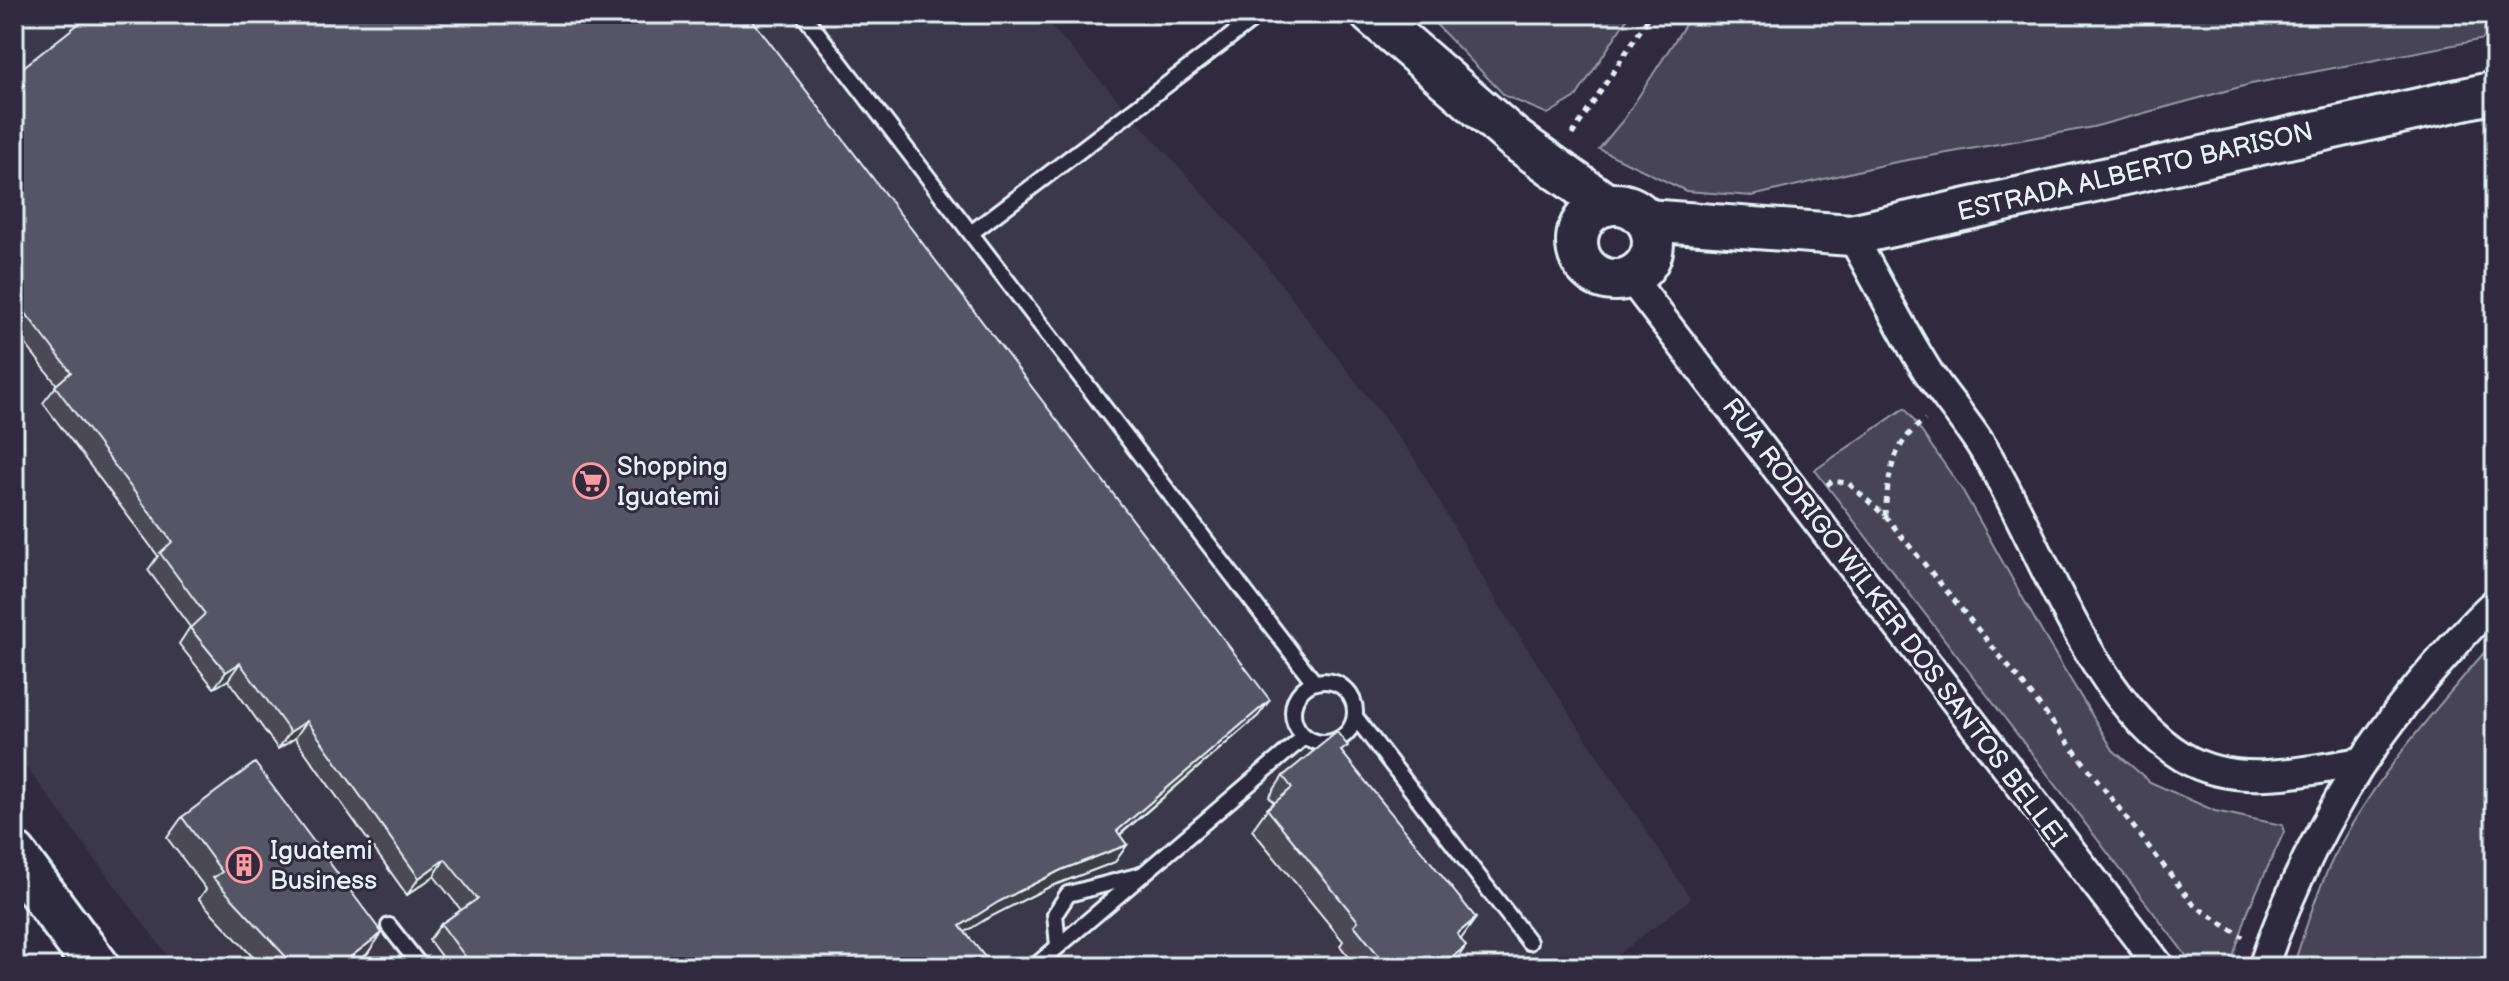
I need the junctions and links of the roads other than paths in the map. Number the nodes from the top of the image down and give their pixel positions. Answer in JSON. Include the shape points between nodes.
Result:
{"nodes":[{"id":1,"x":803,"y":14,"type":"edge"},
{"id":2,"x":1260,"y":14,"type":"edge"},
{"id":3,"x":1371,"y":14,"type":"edge"},
{"id":4,"x":2495,"y":92,"type":"edge"},
{"id":5,"x":1515,"y":139,"type":"junction"},
{"id":6,"x":1607,"y":205,"type":"junction"},
{"id":7,"x":971,"y":233,"type":"junction"},
{"id":8,"x":1851,"y":235,"type":"junction"},
{"id":9,"x":1577,"y":236,"type":"junction"},
{"id":10,"x":1643,"y":248,"type":"junction"},
{"id":11,"x":2495,"y":603,"type":"edge"},
{"id":12,"x":1314,"y":682,"type":"junction"},
{"id":13,"x":1356,"y":718,"type":"junction"},
{"id":14,"x":1304,"y":737,"type":"junction"},
{"id":15,"x":2361,"y":762,"type":"junction"},
{"id":16,"x":14,"y":855,"type":"edge"},
{"id":17,"x":1145,"y":873,"type":"junction"},
{"id":18,"x":389,"y":926,"type":"dead end"},
{"id":19,"x":1529,"y":942,"type":"dead end"},
{"id":20,"x":1058,"y":946,"type":"junction"},
{"id":21,"x":2266,"y":958,"type":"edge"},
{"id":22,"x":97,"y":967,"type":"edge"},
{"id":23,"x":421,"y":967,"type":"edge"},
{"id":24,"x":1034,"y":967,"type":"edge"},
{"id":25,"x":2160,"y":967,"type":"edge"}],
"edges":[{"from":1,"to":7,"type":"lane"},
{"from":2,"to":7,"type":"lane"},
{"from":3,"to":5,"type":"street"},
{"from":4,"to":8,"type":"street","name":"ESTRADA ALBERTO BARISON"},
{"from":5,"to":6,"type":"street"},
{"from":5,"to":9,"type":"street"},
{"from":6,"to":9,"type":"street","via":[[1582,221]]},
{"from":6,"to":10,"type":"street","via":[[1621,204]]},
{"from":7,"to":12,"type":"lane"},
{"from":8,"to":10,"type":"street","name":"ESTRADA ALBERTO BARISON","via":[[1774,232]]},
{"from":8,"to":15,"type":"street","via":[[1928,371],[1981,445],[2109,682],[2151,734],[2185,759],[2228,773],[2296,772]]},
{"from":9,"to":10,"type":"street","via":[[1583,264],[1608,280]]},
{"from":10,"to":25,"type":"street","name":"RUA RODRIGO WILKER DOS SANTOS BELLEI","via":[[1803,503]]},
{"from":11,"to":15,"type":"street","via":[[2415,688]]},
{"from":12,"to":13,"type":"lane","via":[[1330,681],[1345,688]]},
{"from":12,"to":14,"type":"lane","via":[[1300,692],[1293,707]]},
{"from":13,"to":14,"type":"lane","via":[[1335,743],[1319,744]]},
{"from":13,"to":19,"type":"lane"},
{"from":14,"to":17,"type":"lane"},
{"from":15,"to":21,"type":"street","via":[[2314,839]]},
{"from":16,"to":22,"type":"main road"},
{"from":17,"to":20,"type":"lane"},
{"from":17,"to":20,"type":"lane","via":[[1068,894],[1055,914]]},
{"from":18,"to":23,"type":"lane"},
{"from":20,"to":24,"type":"lane"}]}
